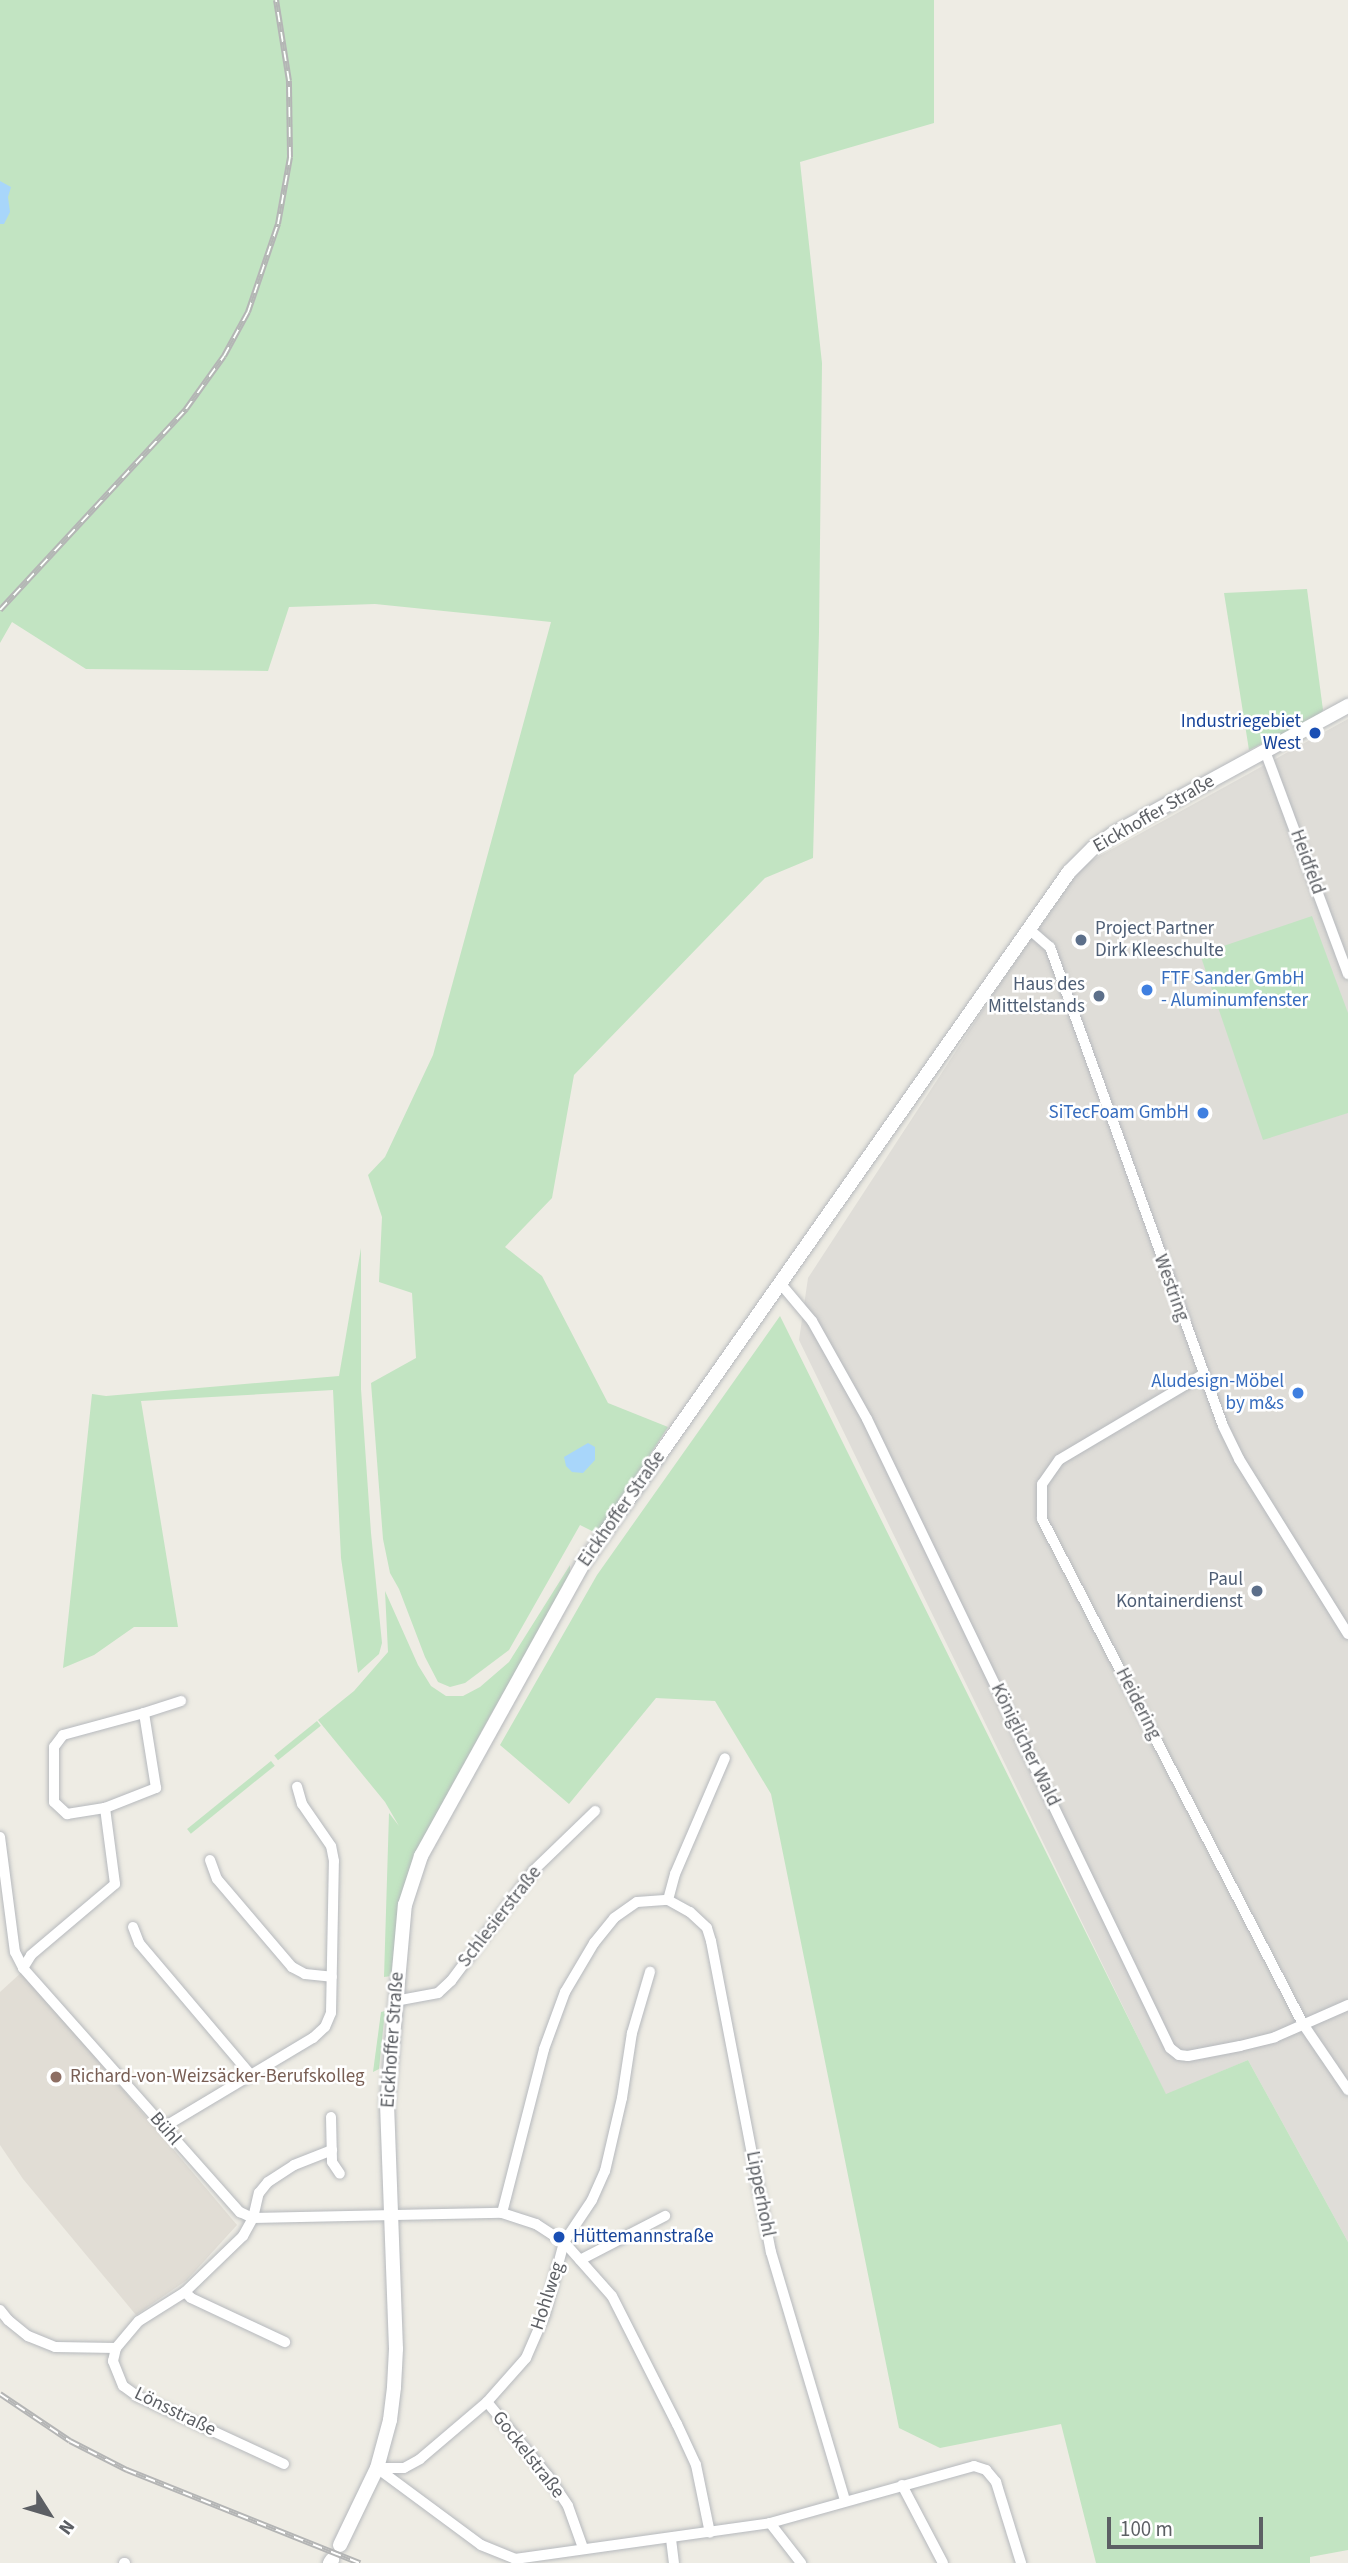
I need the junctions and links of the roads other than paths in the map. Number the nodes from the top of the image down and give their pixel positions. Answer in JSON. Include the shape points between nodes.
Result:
{"nodes":[{"id":1,"x":1348,"y":706,"type":"edge"},
{"id":2,"x":1265,"y":751,"type":"junction"},
{"id":3,"x":1029,"y":929,"type":"junction"},
{"id":4,"x":1348,"y":974,"type":"edge"},
{"id":5,"x":780,"y":1283,"type":"junction"},
{"id":6,"x":1202,"y":1375,"type":"junction"},
{"id":7,"x":1348,"y":1634,"type":"edge"},
{"id":8,"x":181,"y":1700,"type":"dead end"},
{"id":9,"x":144,"y":1713,"type":"junction"},
{"id":10,"x":725,"y":1758,"type":"dead end"},
{"id":11,"x":297,"y":1787,"type":"dead end"},
{"id":12,"x":105,"y":1808,"type":"junction"},
{"id":13,"x":595,"y":1811,"type":"dead end"},
{"id":14,"x":0,"y":1837,"type":"edge"},
{"id":15,"x":210,"y":1860,"type":"dead end"},
{"id":16,"x":668,"y":1900,"type":"junction"},
{"id":17,"x":133,"y":1927,"type":"dead end"},
{"id":18,"x":23,"y":1968,"type":"junction"},
{"id":19,"x":650,"y":1972,"type":"dead end"},
{"id":20,"x":332,"y":1977,"type":"junction"},
{"id":21,"x":395,"y":2001,"type":"junction"},
{"id":22,"x":1348,"y":2005,"type":"edge"},
{"id":23,"x":1303,"y":2024,"type":"junction"},
{"id":24,"x":251,"y":2075,"type":"junction"},
{"id":25,"x":1348,"y":2090,"type":"edge"},
{"id":26,"x":331,"y":2118,"type":"dead end"},
{"id":27,"x":164,"y":2127,"type":"junction"},
{"id":28,"x":332,"y":2150,"type":"junction"},
{"id":29,"x":340,"y":2174,"type":"dead end"},
{"id":30,"x":502,"y":2213,"type":"junction"},
{"id":31,"x":390,"y":2216,"type":"junction"},
{"id":32,"x":665,"y":2216,"type":"dead end"},
{"id":33,"x":253,"y":2218,"type":"junction"},
{"id":34,"x":564,"y":2242,"type":"junction"},
{"id":35,"x":580,"y":2260,"type":"junction"},
{"id":36,"x":185,"y":2292,"type":"junction"},
{"id":37,"x":0,"y":2310,"type":"edge"},
{"id":38,"x":285,"y":2342,"type":"dead end"},
{"id":39,"x":116,"y":2348,"type":"junction"},
{"id":40,"x":487,"y":2402,"type":"junction"},
{"id":41,"x":284,"y":2464,"type":"dead end"},
{"id":42,"x":377,"y":2468,"type":"junction"},
{"id":43,"x":902,"y":2485,"type":"junction"},
{"id":44,"x":845,"y":2501,"type":"junction"},
{"id":45,"x":771,"y":2523,"type":"junction"},
{"id":46,"x":710,"y":2533,"type":"junction"},
{"id":47,"x":671,"y":2539,"type":"junction"},
{"id":48,"x":340,"y":2545,"type":"dead end"},
{"id":49,"x":583,"y":2547,"type":"junction"},
{"id":50,"x":515,"y":2561,"type":"edge"},
{"id":51,"x":674,"y":2563,"type":"edge"},
{"id":52,"x":801,"y":2563,"type":"edge"},
{"id":53,"x":943,"y":2563,"type":"edge"},
{"id":54,"x":1021,"y":2563,"type":"edge"}],
"edges":[{"from":1,"to":2,"type":"main road","name":"Eickhoffer Straße"},
{"from":2,"to":3,"type":"main road","name":"Eickhoffer Straße","via":[[1093,848],[1069,872]]},
{"from":2,"to":4,"type":"street","name":"Heidfeld"},
{"from":3,"to":5,"type":"main road","name":"Eickhoffer Straße"},
{"from":3,"to":6,"type":"street","name":"Westring","via":[[1050,947]]},
{"from":5,"to":21,"type":"main road","name":"Eickhoffer Straße","via":[[583,1564],[421,1856],[405,1905]]},
{"from":5,"to":23,"type":"street","name":"Königlicher Wald","via":[[813,1321],[867,1419],[1170,2048],[1188,2056],[1275,2037]]},
{"from":6,"to":7,"type":"street","name":"Westring","via":[[1239,1459]]},
{"from":6,"to":23,"type":"street","name":"Heidering","via":[[1059,1460],[1042,1484],[1042,1519]]},
{"from":8,"to":9,"type":"street"},
{"from":9,"to":12,"type":"street","via":[[156,1788]]},
{"from":9,"to":12,"type":"street","via":[[63,1735],[54,1747],[54,1802],[67,1814]]},
{"from":10,"to":16,"type":"street"},
{"from":11,"to":20,"type":"street","via":[[302,1804],[331,1846],[334,1861]]},
{"from":12,"to":18,"type":"street","via":[[115,1884],[31,1955]]},
{"from":13,"to":21,"type":"street","name":"Schlesierstraße","via":[[534,1870],[451,1981],[438,1993]]},
{"from":14,"to":18,"type":"street","name":"Bühl","via":[[15,1952]]},
{"from":15,"to":20,"type":"street","via":[[217,1879],[292,1967]]},
{"from":16,"to":30,"type":"street","via":[[637,1902],[614,1919],[565,1992],[544,2049]]},
{"from":16,"to":44,"type":"street","name":"Lipperhohl","via":[[707,1928],[711,1941],[771,2252]]},
{"from":17,"to":24,"type":"street","via":[[139,1943]]},
{"from":18,"to":27,"type":"street","name":"Bühl"},
{"from":19,"to":34,"type":"street","name":"Hohlweg","via":[[632,2033],[605,2171]]},
{"from":20,"to":24,"type":"street","via":[[331,2013],[325,2027]]},
{"from":21,"to":31,"type":"main road","name":"Eickhoffer Straße","via":[[387,2105]]},
{"from":22,"to":23,"type":"street","name":"Königlicher Wald"},
{"from":23,"to":25,"type":"street","name":"Heidering"},
{"from":24,"to":27,"type":"street"},
{"from":26,"to":28,"type":"street"},
{"from":27,"to":33,"type":"street","name":"Bühl","via":[[240,2212]]},
{"from":28,"to":29,"type":"street","via":[[332,2162]]},
{"from":28,"to":33,"type":"street","via":[[294,2165],[268,2182],[259,2193]]},
{"from":30,"to":31,"type":"street"},
{"from":30,"to":34,"type":"street","via":[[536,2224]]},
{"from":31,"to":33,"type":"street"},
{"from":31,"to":42,"type":"main road","name":"Eickhoffer Straße","via":[[396,2349],[390,2420]]},
{"from":32,"to":35,"type":"street"},
{"from":33,"to":36,"type":"street","via":[[243,2236]]},
{"from":34,"to":35,"type":"street"},
{"from":34,"to":40,"type":"street","name":"Hohlweg","via":[[545,2314],[526,2358]]},
{"from":35,"to":46,"type":"street","via":[[612,2296],[677,2424],[696,2465]]},
{"from":36,"to":38,"type":"street"},
{"from":36,"to":39,"type":"street","via":[[139,2321]]},
{"from":37,"to":39,"type":"street","via":[[28,2336],[55,2347]]},
{"from":39,"to":41,"type":"street","name":"Lönsstraße","via":[[113,2361],[123,2386],[137,2396]]},
{"from":40,"to":42,"type":"street","name":"Hohlweg","via":[[421,2459],[404,2468]]},
{"from":40,"to":49,"type":"street","name":"Gockelstraße","via":[[568,2506]]},
{"from":42,"to":48,"type":"main road","name":"Eickhoffer Straße"},
{"from":42,"to":50,"type":"street","via":[[481,2545]]},
{"from":43,"to":44,"type":"street"},
{"from":43,"to":53,"type":"street"},
{"from":43,"to":54,"type":"street","via":[[956,2468],[980,2467],[993,2477]]},
{"from":44,"to":45,"type":"street"},
{"from":45,"to":46,"type":"street"},
{"from":45,"to":52,"type":"street"},
{"from":46,"to":47,"type":"street"},
{"from":47,"to":49,"type":"street"},
{"from":47,"to":51,"type":"street"},
{"from":49,"to":50,"type":"street"}]}
